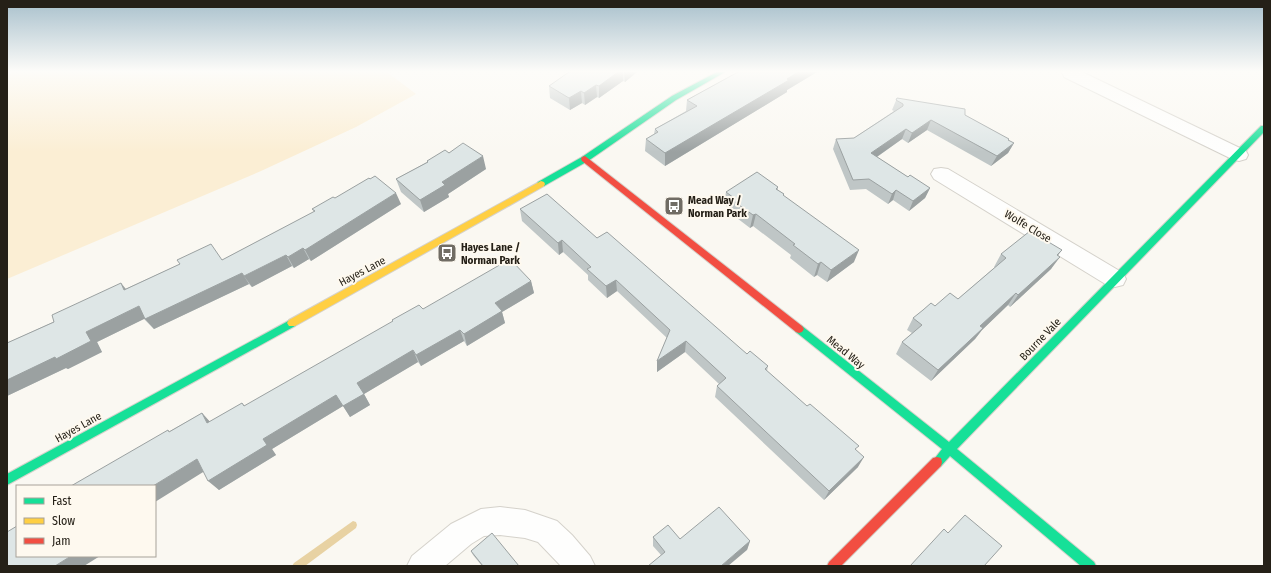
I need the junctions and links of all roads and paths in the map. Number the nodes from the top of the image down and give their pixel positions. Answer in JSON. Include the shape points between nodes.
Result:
{"nodes":[{"id":1,"x":673,"y":99,"type":"edge"},
{"id":2,"x":1123,"y":99,"type":"edge"},
{"id":3,"x":1264,"y":128,"type":"edge"},
{"id":4,"x":1238,"y":155,"type":"junction"},
{"id":5,"x":585,"y":159,"type":"junction"},
{"id":6,"x":941,"y":174,"type":"dead end"},
{"id":7,"x":1115,"y":279,"type":"junction"},
{"id":8,"x":950,"y":449,"type":"junction"},
{"id":9,"x":7,"y":480,"type":"edge"},
{"id":10,"x":422,"y":566,"type":"edge"},
{"id":11,"x":580,"y":566,"type":"edge"},
{"id":12,"x":833,"y":566,"type":"edge"},
{"id":13,"x":1090,"y":566,"type":"edge"}],
"edges":[{"from":1,"to":5,"type":"street","name":"Hayes Lane"},
{"from":2,"to":4,"type":"street"},
{"from":3,"to":4,"type":"street","name":"Bourne Vale"},
{"from":4,"to":7,"type":"street","name":"Bourne Vale"},
{"from":5,"to":8,"type":"street","name":"Mead Way"},
{"from":5,"to":9,"type":"street","name":"Hayes Lane"},
{"from":6,"to":7,"type":"street","name":"Wolfe Close"},
{"from":7,"to":8,"type":"street","name":"Bourne Vale"},
{"from":8,"to":12,"type":"street","name":"Bourne Vale"},
{"from":8,"to":13,"type":"street","name":"Mead Way"},
{"from":10,"to":11,"type":"street","via":[[461,534],[481,524],[500,521],[525,524],[547,531]]}]}
